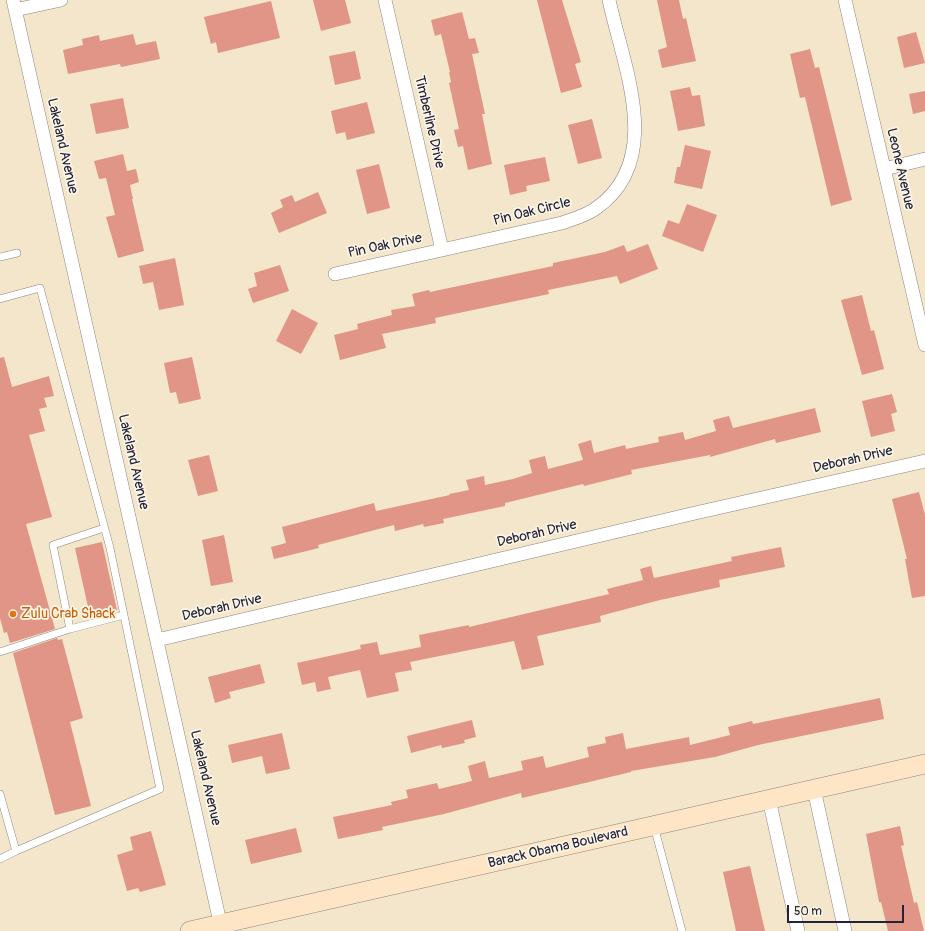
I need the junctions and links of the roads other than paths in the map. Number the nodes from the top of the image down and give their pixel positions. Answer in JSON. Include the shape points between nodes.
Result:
{"nodes":[{"id":1,"x":61,"y":0,"type":"edge"},
{"id":2,"x":385,"y":0,"type":"edge"},
{"id":3,"x":609,"y":0,"type":"edge"},
{"id":4,"x":845,"y":0,"type":"edge"},
{"id":5,"x":14,"y":5,"type":"edge"},
{"id":6,"x":925,"y":159,"type":"edge"},
{"id":7,"x":884,"y":169,"type":"junction"},
{"id":8,"x":442,"y":250,"type":"junction"},
{"id":9,"x":17,"y":253,"type":"dead end"},
{"id":10,"x":0,"y":257,"type":"edge"},
{"id":11,"x":335,"y":274,"type":"dead end"},
{"id":12,"x":0,"y":299,"type":"edge"},
{"id":13,"x":925,"y":345,"type":"edge"},
{"id":14,"x":925,"y":461,"type":"edge"},
{"id":15,"x":104,"y":528,"type":"junction"},
{"id":16,"x":124,"y":615,"type":"junction"},
{"id":17,"x":70,"y":629,"type":"junction"},
{"id":18,"x":157,"y":640,"type":"junction"},
{"id":19,"x":0,"y":652,"type":"edge"},
{"id":20,"x":925,"y":764,"type":"edge"},
{"id":21,"x":814,"y":789,"type":"junction"},
{"id":22,"x":0,"y":794,"type":"edge"},
{"id":23,"x":769,"y":799,"type":"junction"},
{"id":24,"x":654,"y":826,"type":"junction"},
{"id":25,"x":16,"y":851,"type":"junction"},
{"id":26,"x":0,"y":859,"type":"edge"},
{"id":27,"x":222,"y":928,"type":"edge"},
{"id":28,"x":190,"y":931,"type":"edge"},
{"id":29,"x":682,"y":931,"type":"edge"},
{"id":30,"x":798,"y":931,"type":"edge"},
{"id":31,"x":845,"y":931,"type":"edge"}],
"edges":[{"from":1,"to":5,"type":"street"},
{"from":2,"to":8,"type":"street","name":"Timberline Drive"},
{"from":3,"to":8,"type":"street","name":"Pin Oak Circle","via":[[636,121],[635,143],[625,176],[608,198],[580,217]]},
{"from":4,"to":7,"type":"street","name":"Leone Avenue"},
{"from":5,"to":18,"type":"street","name":"Lakeland Avenue"},
{"from":6,"to":7,"type":"street"},
{"from":7,"to":13,"type":"street","name":"Leone Avenue"},
{"from":8,"to":11,"type":"street","name":"Pin Oak Drive"},
{"from":9,"to":10,"type":"lane"},
{"from":12,"to":15,"type":"lane","via":[[40,288]]},
{"from":14,"to":18,"type":"street","name":"Deborah Drive"},
{"from":15,"to":16,"type":"lane"},
{"from":15,"to":17,"type":"lane","via":[[53,545]]},
{"from":16,"to":17,"type":"lane"},
{"from":16,"to":25,"type":"lane","via":[[160,789]]},
{"from":17,"to":19,"type":"lane"},
{"from":18,"to":27,"type":"street","name":"Lakeland Avenue"},
{"from":20,"to":21,"type":"main road","name":"Barack Obama Boulevard"},
{"from":21,"to":23,"type":"main road","name":"Barack Obama Boulevard"},
{"from":21,"to":31,"type":"street"},
{"from":22,"to":25,"type":"lane"},
{"from":23,"to":24,"type":"main road","name":"Barack Obama Boulevard"},
{"from":23,"to":30,"type":"street"},
{"from":24,"to":27,"type":"main road","name":"Barack Obama Boulevard"},
{"from":24,"to":29,"type":"lane"},
{"from":25,"to":26,"type":"lane"},
{"from":27,"to":28,"type":"main road","name":"Barack Obama Boulevard"}]}
